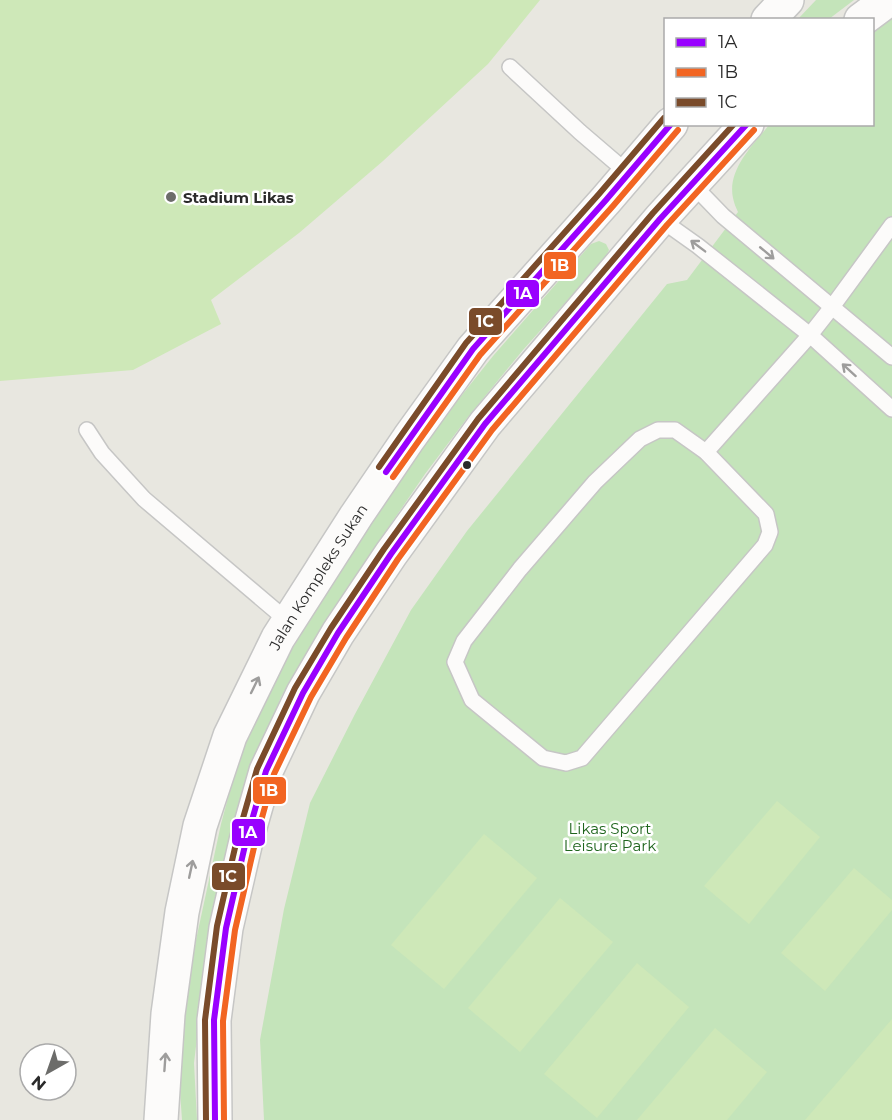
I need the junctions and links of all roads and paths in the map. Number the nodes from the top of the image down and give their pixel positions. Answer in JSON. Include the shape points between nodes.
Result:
{"nodes":[{"id":1,"x":787,"y":0,"type":"edge"},
{"id":2,"x":888,"y":0,"type":"edge"},
{"id":3,"x":770,"y":18,"type":"edge"},
{"id":4,"x":864,"y":18,"type":"edge"},
{"id":5,"x":510,"y":67,"type":"dead end"},
{"id":6,"x":669,"y":126,"type":"edge"},
{"id":7,"x":745,"y":126,"type":"edge"},
{"id":8,"x":629,"y":174,"type":"junction"},
{"id":9,"x":693,"y":185,"type":"junction"},
{"id":10,"x":660,"y":219,"type":"junction"},
{"id":11,"x":889,"y":235,"type":"edge"},
{"id":12,"x":832,"y":307,"type":"junction"},
{"id":13,"x":810,"y":335,"type":"junction"},
{"id":14,"x":892,"y":357,"type":"edge"},
{"id":15,"x":892,"y":409,"type":"edge"},
{"id":16,"x":87,"y":430,"type":"dead end"},
{"id":17,"x":706,"y":452,"type":"junction"},
{"id":18,"x":289,"y":622,"type":"junction"},
{"id":19,"x":161,"y":1120,"type":"edge"},
{"id":20,"x":215,"y":1120,"type":"edge"}],
"edges":[{"from":1,"to":3,"type":"main road"},
{"from":2,"to":4,"type":"main road"},
{"from":5,"to":8,"type":"lane"},
{"from":6,"to":8,"type":"main road","name":"Jalan Kompleks Sukan"},
{"from":7,"to":9,"type":"main road"},
{"from":8,"to":18,"type":"main road","name":"Jalan Kompleks Sukan","via":[[473,349],[356,516]]},
{"from":9,"to":10,"type":"main road"},
{"from":9,"to":12,"type":"lane","one_way":true,"via":[[723,216]]},
{"from":13,"to":10,"type":"lane","one_way":true},
{"from":10,"to":20,"type":"main road","via":[[485,424],[391,554],[303,693],[266,771],[226,928],[214,1020]]},
{"from":11,"to":12,"type":"lane"},
{"from":12,"to":13,"type":"lane"},
{"from":12,"to":14,"type":"lane"},
{"from":15,"to":13,"type":"lane","one_way":true},
{"from":13,"to":17,"type":"lane"},
{"from":16,"to":18,"type":"lane","via":[[102,453],[144,499]]},
{"from":17,"to":17,"type":"lane","via":[[766,514],[770,532],[765,545],[582,758],[566,763],[543,758],[472,700],[455,662],[464,640],[595,482],[640,439],[658,430],[675,429]]},
{"from":19,"to":18,"type":"main road","name":"Jalan Kompleks Sukan","one_way":true,"via":[[169,1003],[200,826],[230,736]]}]}
